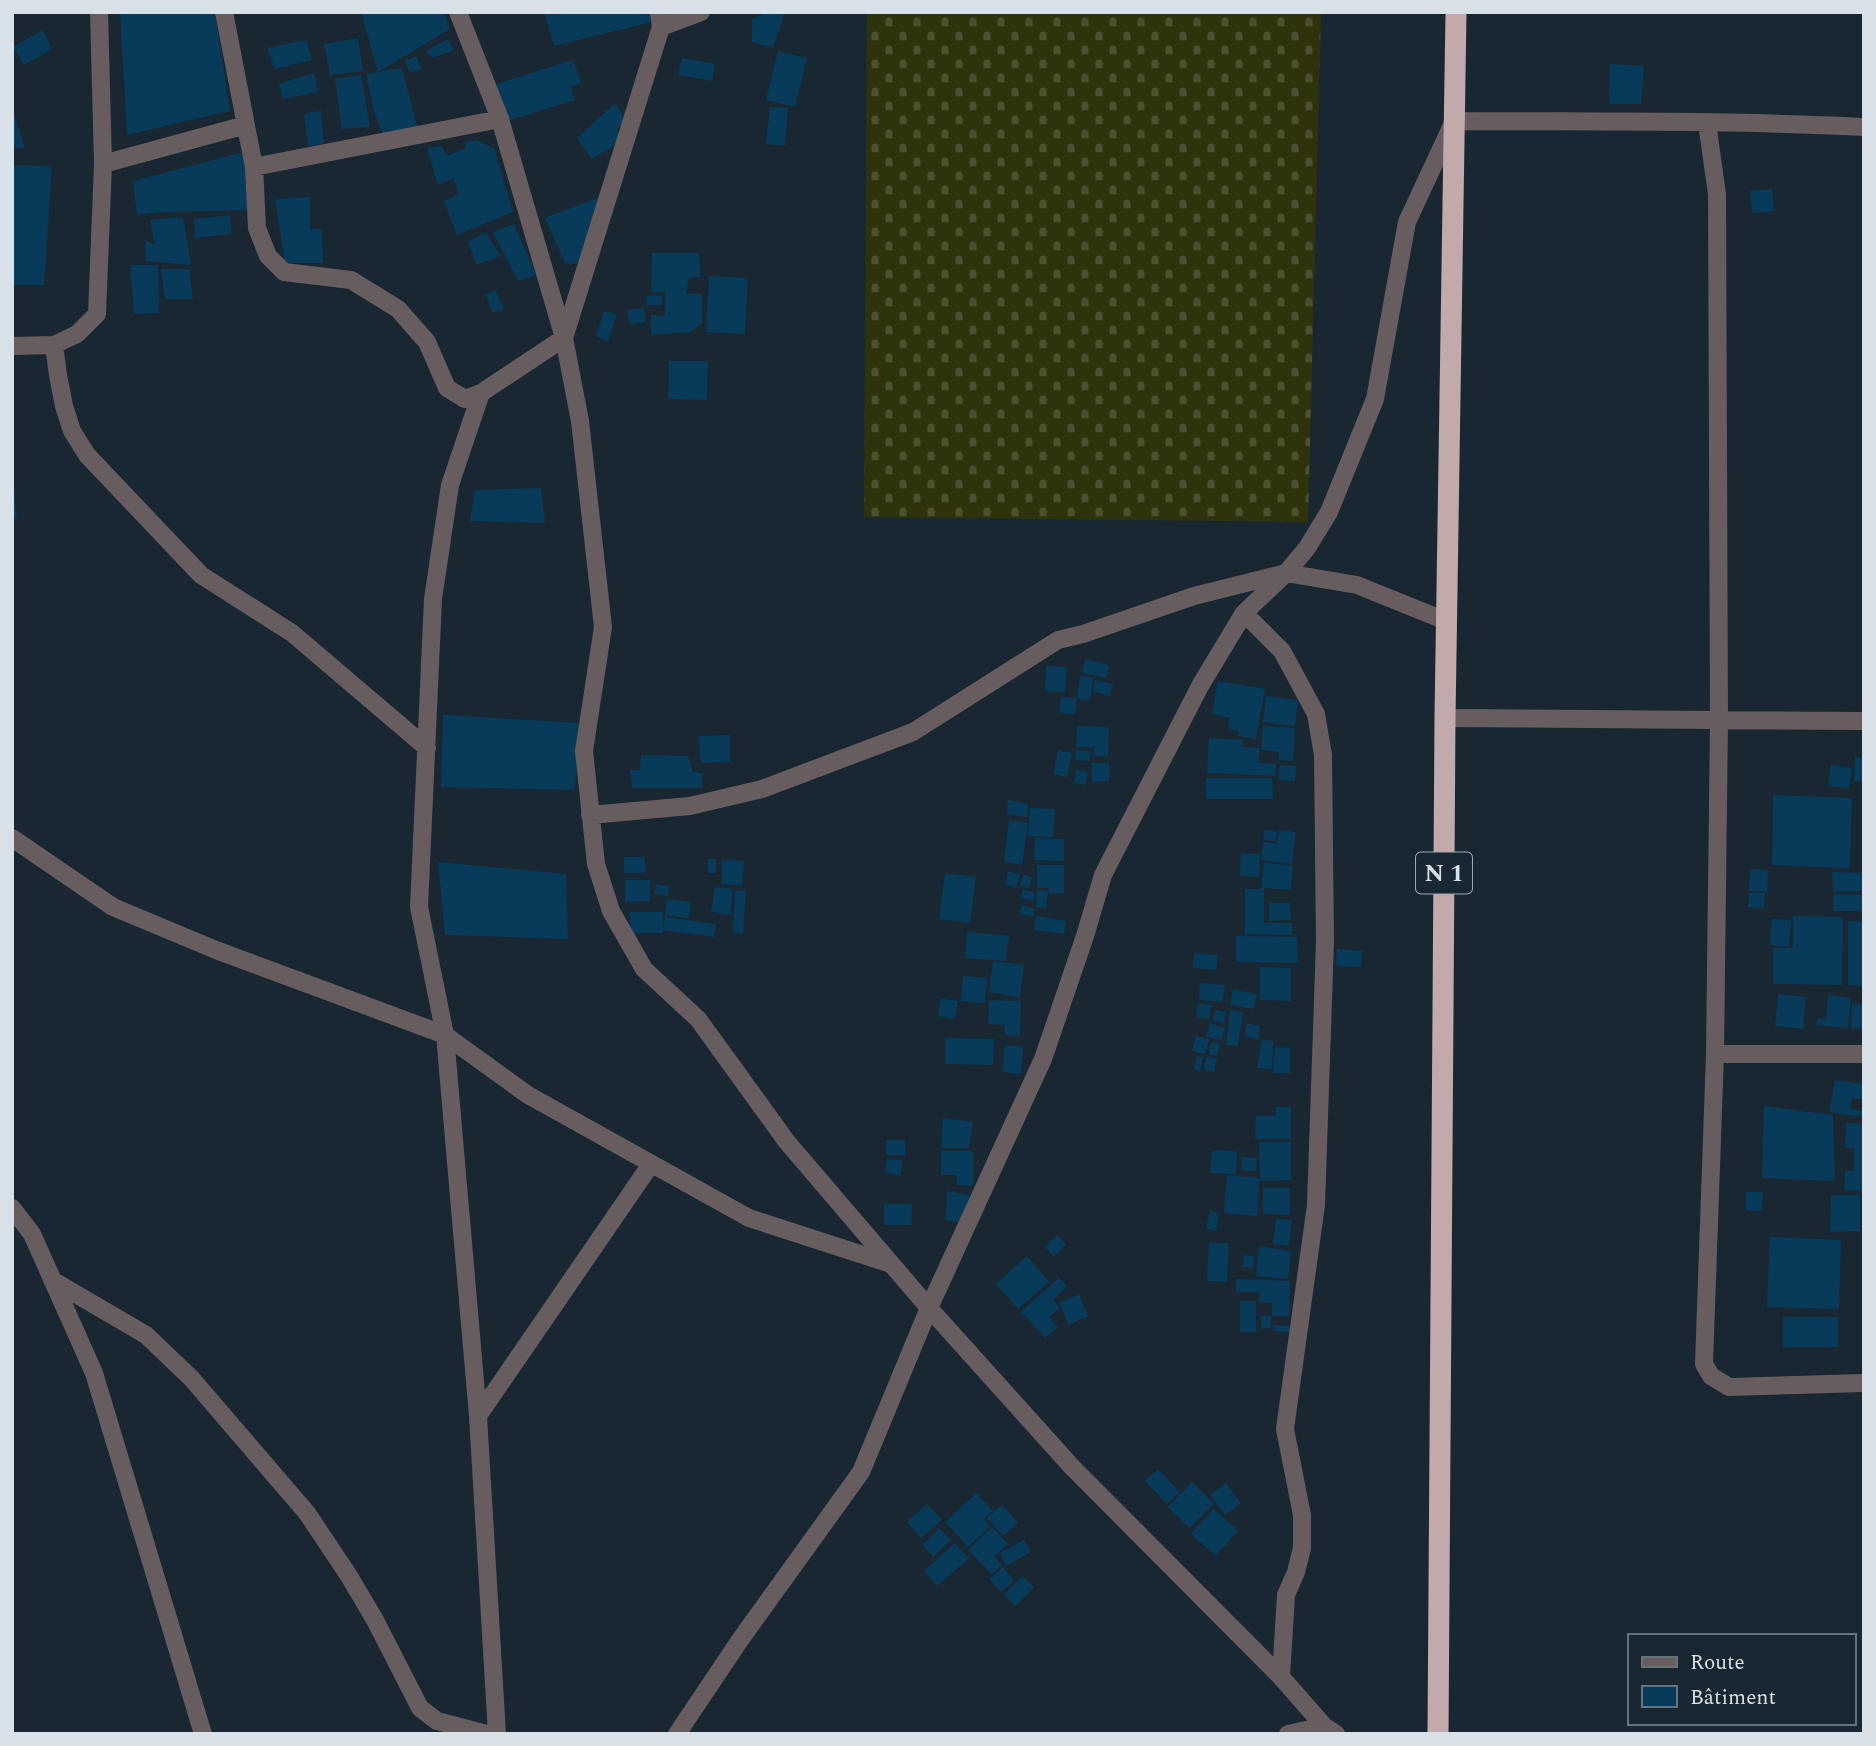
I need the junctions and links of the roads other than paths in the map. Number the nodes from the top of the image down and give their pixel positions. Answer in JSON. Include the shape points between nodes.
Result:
{"nodes":[{"id":1,"x":99,"y":12,"type":"edge"},
{"id":2,"x":224,"y":12,"type":"edge"},
{"id":3,"x":458,"y":12,"type":"edge"},
{"id":4,"x":701,"y":12,"type":"edge"},
{"id":5,"x":1456,"y":12,"type":"edge"},
{"id":6,"x":660,"y":20,"type":"edge"},
{"id":7,"x":500,"y":119,"type":"junction"},
{"id":8,"x":1454,"y":121,"type":"junction"},
{"id":9,"x":1707,"y":123,"type":"junction"},
{"id":10,"x":246,"y":125,"type":"junction"},
{"id":11,"x":1864,"y":127,"type":"edge"},
{"id":12,"x":103,"y":164,"type":"junction"},
{"id":13,"x":254,"y":167,"type":"junction"},
{"id":14,"x":564,"y":338,"type":"junction"},
{"id":15,"x":54,"y":345,"type":"junction"},
{"id":16,"x":12,"y":346,"type":"edge"},
{"id":17,"x":481,"y":393,"type":"junction"},
{"id":18,"x":1286,"y":573,"type":"junction"},
{"id":19,"x":1244,"y":613,"type":"junction"},
{"id":20,"x":1446,"y":621,"type":"junction"},
{"id":21,"x":1445,"y":718,"type":"junction"},
{"id":22,"x":1719,"y":720,"type":"junction"},
{"id":23,"x":1864,"y":721,"type":"edge"},
{"id":24,"x":427,"y":748,"type":"junction"},
{"id":25,"x":590,"y":815,"type":"junction"},
{"id":26,"x":12,"y":838,"type":"edge"},
{"id":27,"x":445,"y":1035,"type":"junction"},
{"id":28,"x":1715,"y":1054,"type":"junction"},
{"id":29,"x":1864,"y":1054,"type":"edge"},
{"id":30,"x":651,"y":1164,"type":"junction"},
{"id":31,"x":12,"y":1208,"type":"edge"},
{"id":32,"x":891,"y":1264,"type":"junction"},
{"id":33,"x":52,"y":1280,"type":"junction"},
{"id":34,"x":929,"y":1308,"type":"junction"},
{"id":35,"x":1864,"y":1382,"type":"edge"},
{"id":36,"x":478,"y":1416,"type":"junction"},
{"id":37,"x":1281,"y":1677,"type":"junction"},
{"id":38,"x":1330,"y":1730,"type":"edge"},
{"id":39,"x":202,"y":1734,"type":"edge"},
{"id":40,"x":487,"y":1734,"type":"edge"},
{"id":41,"x":497,"y":1734,"type":"edge"},
{"id":42,"x":677,"y":1734,"type":"edge"},
{"id":43,"x":1288,"y":1734,"type":"edge"},
{"id":44,"x":1438,"y":1734,"type":"edge"}],
"edges":[{"from":1,"to":12,"type":"street"},
{"from":2,"to":10,"type":"street"},
{"from":3,"to":7,"type":"street"},
{"from":4,"to":6,"type":"street"},
{"from":5,"to":8,"type":"highway","number":"N 1"},
{"from":6,"to":14,"type":"street"},
{"from":7,"to":13,"type":"street"},
{"from":7,"to":14,"type":"street"},
{"from":8,"to":9,"type":"street"},
{"from":8,"to":18,"type":"street","via":[[1407,222],[1375,399],[1329,512]]},
{"from":8,"to":20,"type":"highway","number":"N 1"},
{"from":9,"to":11,"type":"street"},
{"from":9,"to":22,"type":"street","via":[[1717,194]]},
{"from":10,"to":12,"type":"street"},
{"from":10,"to":13,"type":"street"},
{"from":12,"to":15,"type":"street","via":[[97,314],[77,334]]},
{"from":13,"to":17,"type":"street","via":[[257,228],[268,257],[284,272],[351,280],[398,309],[427,342],[447,388],[465,399]]},
{"from":14,"to":17,"type":"street"},
{"from":14,"to":25,"type":"street","via":[[580,421],[603,627],[584,751]]},
{"from":15,"to":16,"type":"street"},
{"from":15,"to":24,"type":"street","via":[[64,406],[87,455],[201,575],[292,633]]},
{"from":17,"to":24,"type":"street","via":[[450,485],[442,536],[433,599]]},
{"from":18,"to":19,"type":"street"},
{"from":18,"to":20,"type":"street","via":[[1357,585]]},
{"from":18,"to":25,"type":"street","via":[[1194,596],[1058,640],[914,732],[762,789],[690,806]]},
{"from":19,"to":34,"type":"street","via":[[1199,686],[1103,875],[1043,1059]]},
{"from":19,"to":37,"type":"street","via":[[1282,651],[1316,714],[1324,755],[1325,941],[1316,1205],[1284,1429],[1302,1515],[1302,1548],[1286,1595]]},
{"from":20,"to":21,"type":"highway","number":"N 1"},
{"from":21,"to":22,"type":"street"},
{"from":21,"to":44,"type":"highway","number":"N 1"},
{"from":22,"to":23,"type":"street"},
{"from":22,"to":28,"type":"street"},
{"from":24,"to":27,"type":"street","via":[[419,907]]},
{"from":25,"to":32,"type":"street","via":[[596,864],[611,911],[644,969],[698,1019],[788,1142]]},
{"from":26,"to":27,"type":"street","via":[[113,907]]},
{"from":27,"to":30,"type":"street","via":[[528,1095]]},
{"from":27,"to":36,"type":"street"},
{"from":28,"to":29,"type":"street"},
{"from":28,"to":35,"type":"street","via":[[1704,1364],[1711,1376],[1729,1387]]},
{"from":30,"to":32,"type":"street","via":[[749,1218]]},
{"from":30,"to":36,"type":"street"},
{"from":31,"to":33,"type":"street","via":[[32,1234]]},
{"from":32,"to":34,"type":"street"},
{"from":33,"to":39,"type":"street","via":[[94,1373]]},
{"from":33,"to":40,"type":"street","via":[[146,1335],[191,1378],[307,1513],[375,1620],[419,1709],[437,1721]]},
{"from":34,"to":37,"type":"street","via":[[1072,1467]]},
{"from":34,"to":42,"type":"street","via":[[861,1472]]},
{"from":36,"to":41,"type":"street"},
{"from":37,"to":38,"type":"street"},
{"from":38,"to":43,"type":"street"}]}
